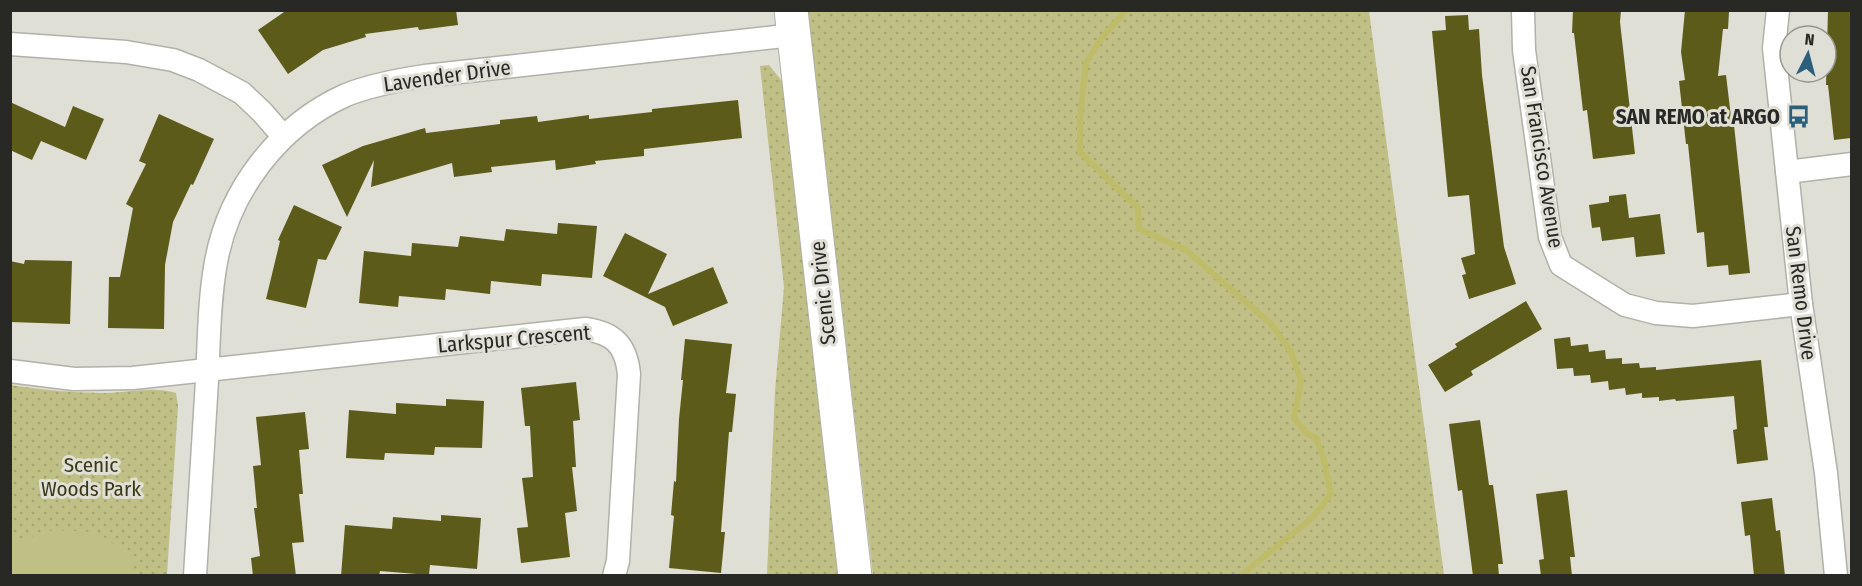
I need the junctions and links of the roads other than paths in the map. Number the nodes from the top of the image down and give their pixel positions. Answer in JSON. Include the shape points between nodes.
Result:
{"nodes":[{"id":1,"x":1523,"y":10,"type":"edge"},
{"id":2,"x":1778,"y":10,"type":"edge"},
{"id":3,"x":792,"y":22,"type":"edge"},
{"id":4,"x":10,"y":44,"type":"edge"},
{"id":5,"x":283,"y":136,"type":"junction"},
{"id":6,"x":1851,"y":164,"type":"edge"},
{"id":7,"x":1787,"y":172,"type":"junction"},
{"id":8,"x":1801,"y":304,"type":"junction"},
{"id":9,"x":10,"y":371,"type":"edge"},
{"id":10,"x":207,"y":371,"type":"junction"},
{"id":11,"x":195,"y":576,"type":"edge"},
{"id":12,"x":614,"y":576,"type":"edge"},
{"id":13,"x":855,"y":576,"type":"edge"},
{"id":14,"x":1836,"y":576,"type":"edge"}],
"edges":[{"from":1,"to":8,"type":"street","name":"San Francisco Avenue","via":[[1524,50],[1550,237],[1561,265],[1625,305],[1656,313],[1693,316]]},
{"from":2,"to":7,"type":"street","name":"San Remo Drive","via":[[1774,48]]},
{"from":3,"to":5,"type":"street","name":"Lavender Drive","via":[[393,81],[326,105]]},
{"from":3,"to":13,"type":"street","name":"Scenic Drive"},
{"from":4,"to":5,"type":"street","via":[[126,52],[173,60],[242,93]]},
{"from":5,"to":10,"type":"street","name":"Lavender Drive","via":[[255,171],[222,236],[214,278]]},
{"from":6,"to":7,"type":"street"},
{"from":7,"to":8,"type":"street","name":"San Remo Drive"},
{"from":8,"to":14,"type":"street","name":"San Remo Drive","via":[[1826,473]]},
{"from":9,"to":10,"type":"street","name":"Larkspur Crescent","via":[[101,380]]},
{"from":10,"to":11,"type":"street","name":"Lavender Drive"},
{"from":10,"to":12,"type":"street","name":"Larkspur Crescent","via":[[564,331],[601,331],[614,338],[624,351],[629,374]]}]}
